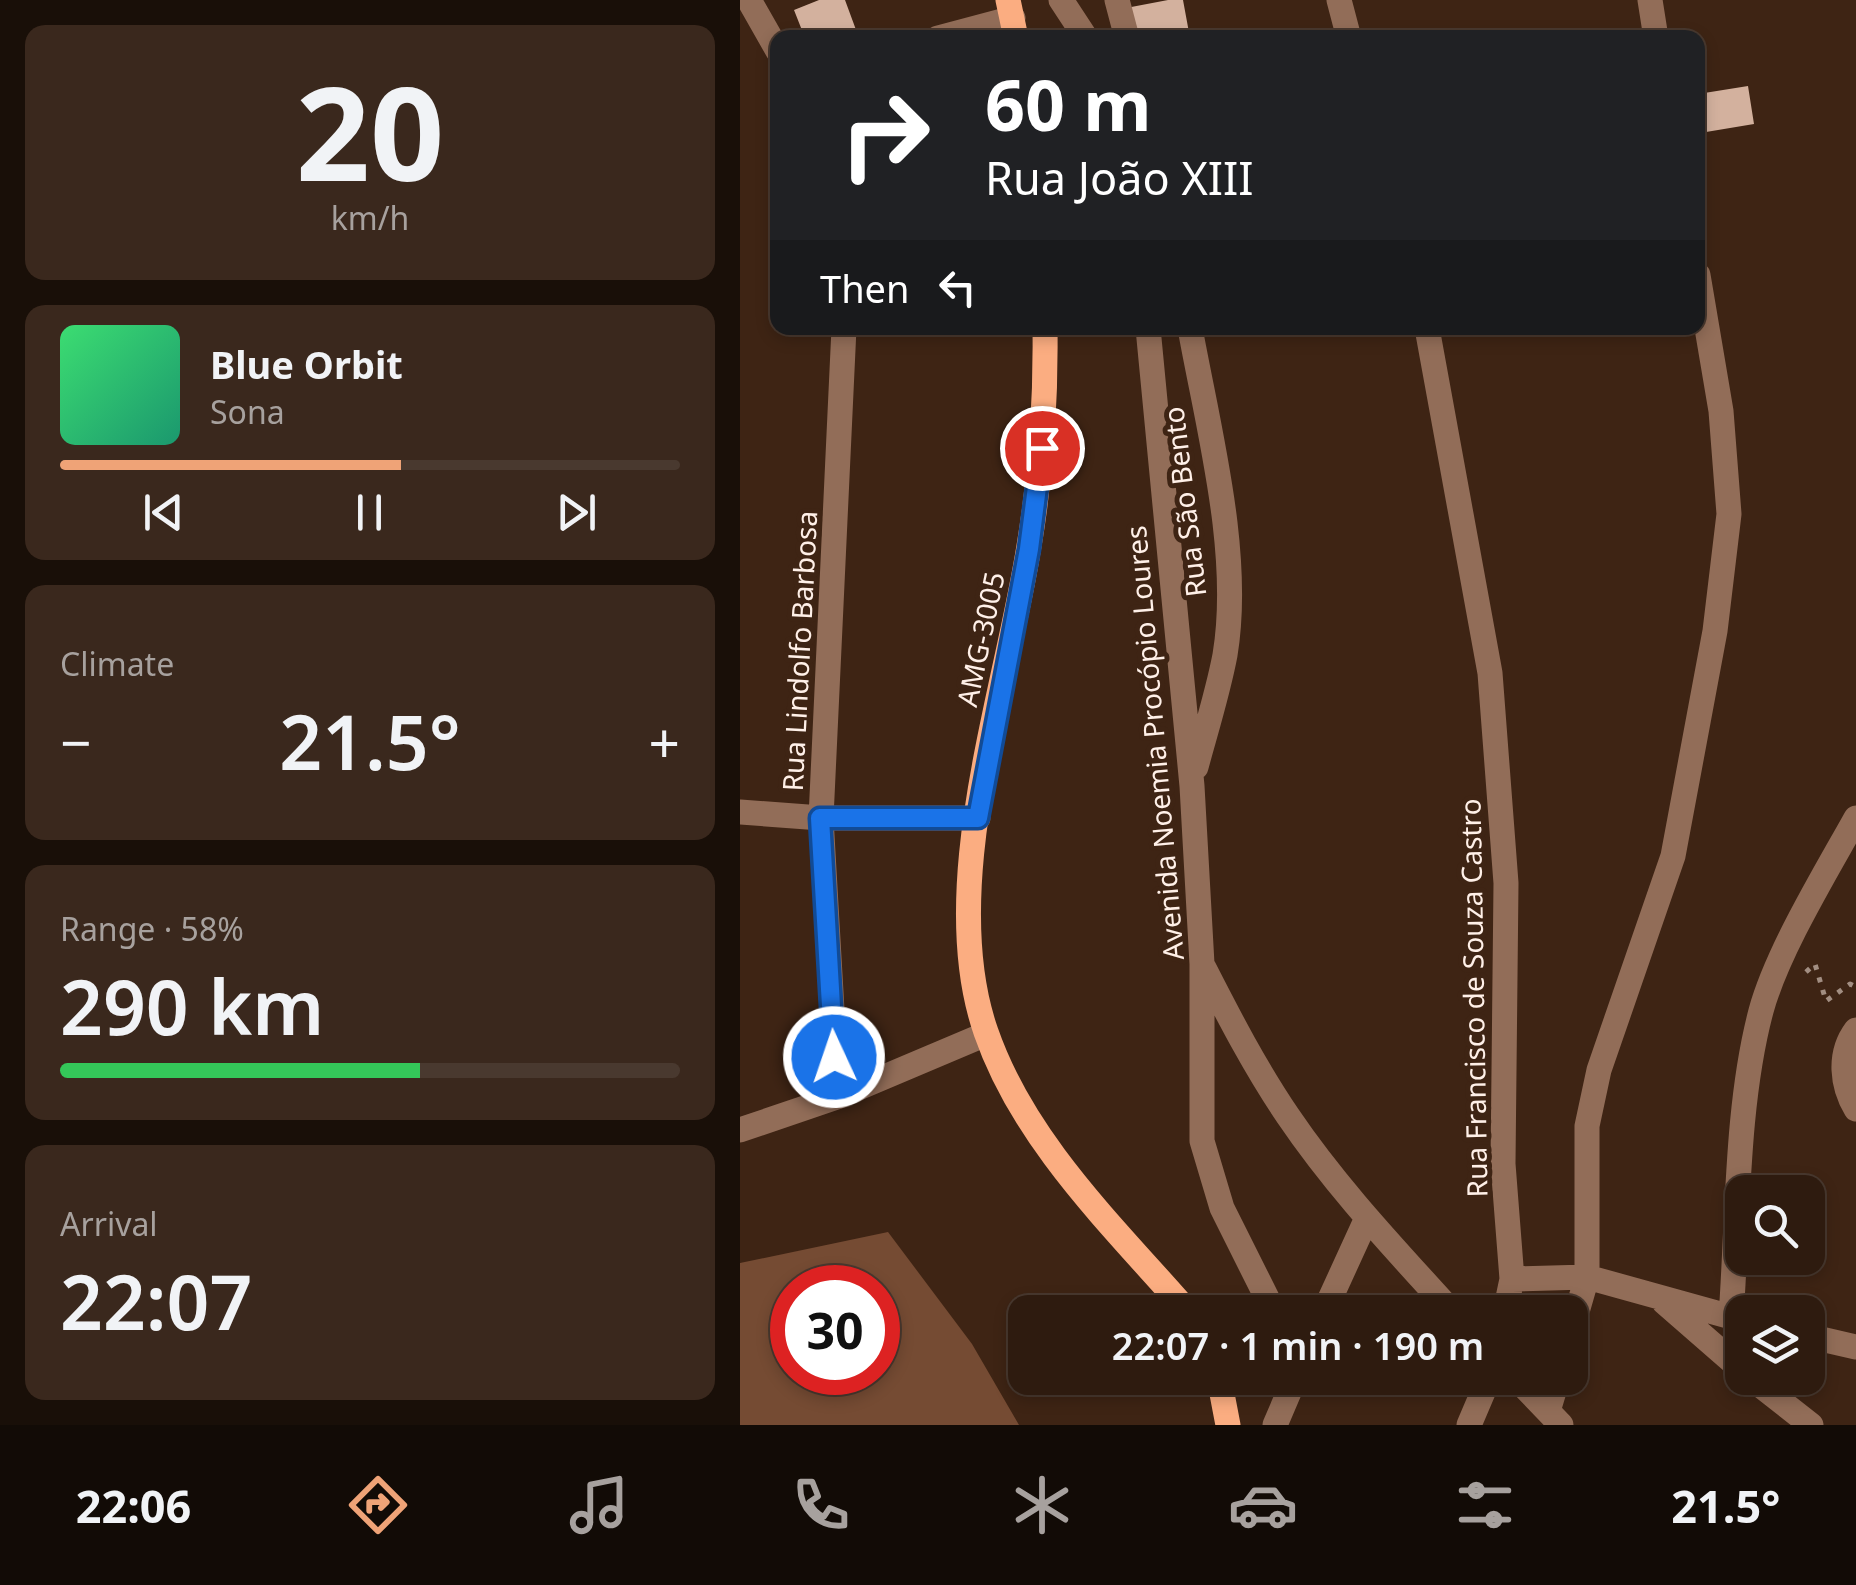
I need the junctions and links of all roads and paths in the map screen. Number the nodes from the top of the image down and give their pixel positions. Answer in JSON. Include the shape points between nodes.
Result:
{"nodes":[{"id":1,"x":749,"y":0,"type":"edge"},
{"id":2,"x":1062,"y":0,"type":"edge"},
{"id":3,"x":1117,"y":0,"type":"edge"},
{"id":4,"x":1339,"y":0,"type":"edge"},
{"id":5,"x":1012,"y":18,"type":"edge"},
{"id":6,"x":968,"y":30,"type":"edge"},
{"id":7,"x":1081,"y":30,"type":"edge"},
{"id":8,"x":1125,"y":30,"type":"edge"},
{"id":9,"x":1347,"y":30,"type":"edge"},
{"id":10,"x":770,"y":37,"type":"edge"},
{"id":11,"x":1705,"y":315,"type":"edge"},
{"id":12,"x":844,"y":335,"type":"edge"},
{"id":13,"x":1045,"y":335,"type":"edge"},
{"id":14,"x":1149,"y":335,"type":"edge"},
{"id":15,"x":1191,"y":335,"type":"edge"},
{"id":16,"x":1428,"y":335,"type":"edge"},
{"id":17,"x":1192,"y":786,"type":"junction"},
{"id":18,"x":740,"y":812,"type":"edge"},
{"id":19,"x":820,"y":818,"type":"junction"},
{"id":20,"x":978,"y":818,"type":"junction"},
{"id":21,"x":1856,"y":818,"type":"edge"},
{"id":22,"x":1202,"y":964,"type":"junction"},
{"id":23,"x":1802,"y":976,"type":"dead end"},
{"id":24,"x":1856,"y":987,"type":"edge"},
{"id":25,"x":1856,"y":1030,"type":"edge"},
{"id":26,"x":986,"y":1034,"type":"junction"},
{"id":27,"x":837,"y":1096,"type":"junction"},
{"id":28,"x":1856,"y":1110,"type":"edge"},
{"id":29,"x":740,"y":1130,"type":"edge"},
{"id":30,"x":1368,"y":1218,"type":"junction"},
{"id":31,"x":1588,"y":1277,"type":"junction"},
{"id":32,"x":1512,"y":1280,"type":"junction"},
{"id":33,"x":1173,"y":1295,"type":"edge"},
{"id":34,"x":1266,"y":1295,"type":"edge"},
{"id":35,"x":1332,"y":1295,"type":"edge"},
{"id":36,"x":1437,"y":1295,"type":"edge"},
{"id":37,"x":1509,"y":1295,"type":"edge"},
{"id":38,"x":1583,"y":1295,"type":"edge"},
{"id":39,"x":1738,"y":1295,"type":"edge"},
{"id":40,"x":1661,"y":1298,"type":"junction"},
{"id":41,"x":1725,"y":1316,"type":"edge"},
{"id":42,"x":1825,"y":1340,"type":"edge"},
{"id":43,"x":1856,"y":1347,"type":"edge"},
{"id":44,"x":1725,"y":1355,"type":"edge"},
{"id":45,"x":1222,"y":1395,"type":"edge"},
{"id":46,"x":1288,"y":1395,"type":"edge"},
{"id":47,"x":1482,"y":1395,"type":"edge"},
{"id":48,"x":1532,"y":1395,"type":"edge"},
{"id":49,"x":1773,"y":1395,"type":"edge"},
{"id":50,"x":1554,"y":1418,"type":"edge"},
{"id":51,"x":1228,"y":1425,"type":"edge"},
{"id":52,"x":1276,"y":1425,"type":"edge"},
{"id":53,"x":1469,"y":1425,"type":"edge"},
{"id":54,"x":1811,"y":1425,"type":"edge"}],
"edges":[{"from":1,"to":10,"type":"street"},
{"from":2,"to":7,"type":"street"},
{"from":3,"to":8,"type":"street"},
{"from":4,"to":9,"type":"street"},
{"from":5,"to":6,"type":"street"},
{"from":11,"to":31,"type":"street","via":[[1729,514],[1715,631],[1673,856],[1599,1070],[1587,1126]]},
{"from":12,"to":19,"type":"street","name":"Rua Lindolfo Barbosa"},
{"from":13,"to":20,"type":"main road","name":"AMG-3005","via":[[1042,448],[1029,549]]},
{"from":14,"to":17,"type":"street","name":"Avenida Noemia Procópio Loures"},
{"from":15,"to":17,"type":"street","name":"Rua São Bento","via":[[1227,577],[1225,653]]},
{"from":16,"to":32,"type":"street","name":"Rua Francisco de Souza Castro","via":[[1490,673],[1506,883],[1503,1164]]},
{"from":17,"to":22,"type":"street","name":"Avenida Noemia Procópio Loures"},
{"from":18,"to":19,"type":"street"},
{"from":19,"to":20,"type":"street"},
{"from":19,"to":27,"type":"street","name":"Rua Lindolfo Barbosa"},
{"from":20,"to":26,"type":"main road","name":"AMG-3005","via":[[968,918],[974,990]]},
{"from":21,"to":39,"type":"street","via":[[1761,1010],[1748,1094]]},
{"from":22,"to":30,"type":"street","name":"Avenida Noemia Procópio Loures","via":[[1289,1118]]},
{"from":22,"to":34,"type":"street","via":[[1202,1141],[1222,1208]]},
{"from":23,"to":24,"type":"path","via":[[1815,964],[1826,1001],[1850,984]]},
{"from":25,"to":28,"type":"street","via":[[1842,1086]]},
{"from":26,"to":27,"type":"street"},
{"from":26,"to":33,"type":"main road","name":"AMG-3005","via":[[1064,1171]]},
{"from":27,"to":29,"type":"street"},
{"from":30,"to":35,"type":"street"},
{"from":30,"to":36,"type":"street","name":"Avenida Noemia Procópio Loures"},
{"from":31,"to":32,"type":"street"},
{"from":31,"to":38,"type":"street"},
{"from":31,"to":40,"type":"street"},
{"from":32,"to":37,"type":"street","name":"Rua Francisco de Souza Castro"},
{"from":40,"to":41,"type":"street"},
{"from":40,"to":44,"type":"street"},
{"from":42,"to":43,"type":"street"},
{"from":45,"to":51,"type":"main road"},
{"from":46,"to":52,"type":"street"},
{"from":47,"to":53,"type":"street"},
{"from":48,"to":50,"type":"street"},
{"from":49,"to":54,"type":"street"}]}
